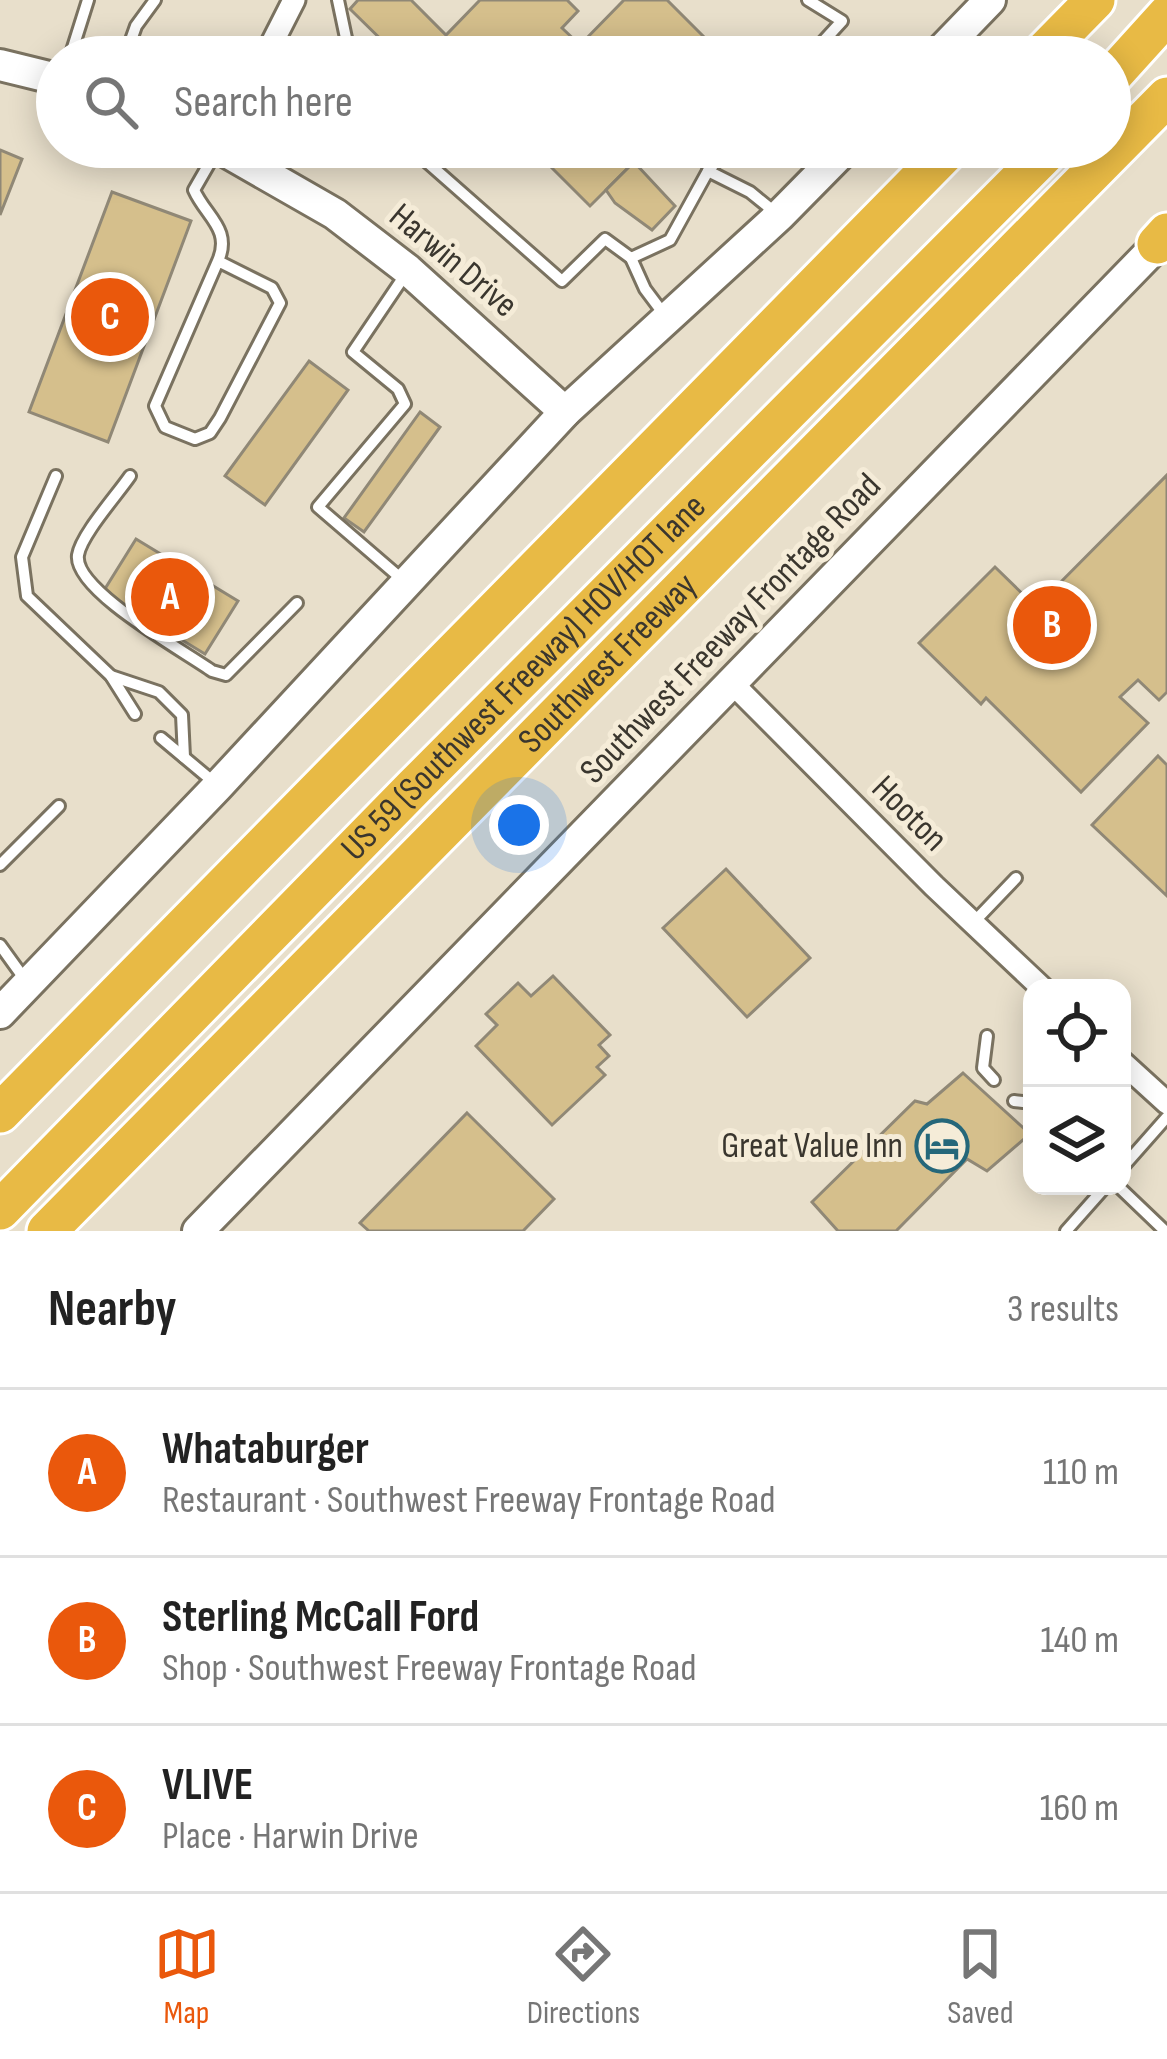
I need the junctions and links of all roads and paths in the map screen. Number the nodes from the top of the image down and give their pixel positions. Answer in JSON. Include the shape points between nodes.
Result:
{"nodes":[{"id":1,"x":88,"y":0,"type":"edge"},
{"id":2,"x":155,"y":0,"type":"edge"},
{"id":3,"x":294,"y":0,"type":"edge"},
{"id":4,"x":338,"y":0,"type":"edge"},
{"id":5,"x":808,"y":0,"type":"edge"},
{"id":6,"x":990,"y":0,"type":"edge"},
{"id":7,"x":1095,"y":0,"type":"edge"},
{"id":8,"x":1167,"y":15,"type":"edge"},
{"id":9,"x":1167,"y":33,"type":"edge"},
{"id":10,"x":77,"y":36,"type":"edge"},
{"id":11,"x":132,"y":36,"type":"edge"},
{"id":12,"x":276,"y":36,"type":"edge"},
{"id":13,"x":346,"y":36,"type":"edge"},
{"id":14,"x":828,"y":36,"type":"edge"},
{"id":15,"x":955,"y":36,"type":"edge"},
{"id":16,"x":1060,"y":36,"type":"edge"},
{"id":17,"x":1131,"y":55,"type":"edge"},
{"id":18,"x":0,"y":65,"type":"edge"},
{"id":19,"x":1131,"y":68,"type":"edge"},
{"id":20,"x":36,"y":74,"type":"edge"},
{"id":21,"x":1167,"y":97,"type":"edge"},
{"id":22,"x":1131,"y":133,"type":"edge"},
{"id":23,"x":206,"y":168,"type":"edge"},
{"id":24,"x":255,"y":168,"type":"edge"},
{"id":25,"x":434,"y":168,"type":"edge"},
{"id":26,"x":710,"y":168,"type":"edge"},
{"id":27,"x":826,"y":168,"type":"edge"},
{"id":28,"x":930,"y":168,"type":"edge"},
{"id":29,"x":1029,"y":168,"type":"edge"},
{"id":30,"x":1097,"y":168,"type":"edge"},
{"id":31,"x":708,"y":171,"type":"junction"},
{"id":32,"x":779,"y":216,"type":"junction"},
{"id":33,"x":1164,"y":237,"type":"edge"},
{"id":34,"x":631,"y":258,"type":"junction"},
{"id":35,"x":218,"y":261,"type":"junction"},
{"id":36,"x":409,"y":270,"type":"junction"},
{"id":37,"x":668,"y":320,"type":"junction"},
{"id":38,"x":566,"y":412,"type":"junction"},
{"id":39,"x":56,"y":476,"type":"dead end"},
{"id":40,"x":130,"y":476,"type":"dead end"},
{"id":41,"x":407,"y":584,"type":"junction"},
{"id":42,"x":297,"y":603,"type":"dead end"},
{"id":43,"x":111,"y":676,"type":"junction"},
{"id":44,"x":733,"y":684,"type":"junction"},
{"id":45,"x":135,"y":714,"type":"dead end"},
{"id":46,"x":161,"y":738,"type":"dead end"},
{"id":47,"x":184,"y":757,"type":"junction"},
{"id":48,"x":218,"y":787,"type":"junction"},
{"id":49,"x":59,"y":806,"type":"dead end"},
{"id":50,"x":0,"y":865,"type":"edge"},
{"id":51,"x":1016,"y":878,"type":"dead end"},
{"id":52,"x":973,"y":923,"type":"junction"},
{"id":53,"x":0,"y":945,"type":"edge"},
{"id":54,"x":1032,"y":979,"type":"edge"},
{"id":55,"x":28,"y":984,"type":"junction"},
{"id":56,"x":0,"y":1013,"type":"edge"},
{"id":57,"x":988,"y":1036,"type":"dead end"},
{"id":58,"x":1131,"y":1070,"type":"edge"},
{"id":59,"x":994,"y":1080,"type":"dead end"},
{"id":60,"x":1014,"y":1101,"type":"dead end"},
{"id":61,"x":1023,"y":1102,"type":"edge"},
{"id":62,"x":1167,"y":1103,"type":"edge"},
{"id":63,"x":0,"y":1113,"type":"edge"},
{"id":64,"x":1167,"y":1117,"type":"edge"},
{"id":65,"x":1131,"y":1158,"type":"edge"},
{"id":66,"x":1098,"y":1195,"type":"edge"},
{"id":67,"x":1128,"y":1195,"type":"edge"},
{"id":68,"x":0,"y":1210,"type":"edge"},
{"id":69,"x":47,"y":1231,"type":"edge"},
{"id":70,"x":198,"y":1231,"type":"edge"},
{"id":71,"x":1066,"y":1231,"type":"edge"},
{"id":72,"x":1166,"y":1231,"type":"edge"}],
"edges":[{"from":1,"to":10,"type":"lane"},
{"from":2,"to":11,"type":"lane"},
{"from":3,"to":12,"type":"street"},
{"from":4,"to":13,"type":"lane"},
{"from":5,"to":14,"type":"lane","via":[[842,21]]},
{"from":6,"to":15,"type":"main road"},
{"from":7,"to":16,"type":"highway"},
{"from":8,"to":17,"type":"highway"},
{"from":9,"to":19,"type":"highway"},
{"from":18,"to":20,"type":"main road"},
{"from":21,"to":22,"type":"highway","name":"Southwest Freeway"},
{"from":23,"to":35,"type":"lane","via":[[194,190],[224,238]]},
{"from":24,"to":36,"type":"main road","name":"Harwin Drive"},
{"from":25,"to":34,"type":"lane","via":[[562,281],[604,239]]},
{"from":26,"to":31,"type":"lane"},
{"from":27,"to":32,"type":"main road"},
{"from":28,"to":63,"type":"highway"},
{"from":29,"to":68,"type":"highway","name":"US 59 (Southwest Freeway) HOV/HOT lane"},
{"from":30,"to":69,"type":"highway","name":"Southwest Freeway"},
{"from":31,"to":32,"type":"lane"},
{"from":31,"to":34,"type":"lane","via":[[670,240]]},
{"from":32,"to":37,"type":"main road"},
{"from":33,"to":44,"type":"main road","name":"Southwest Freeway Frontage Road"},
{"from":34,"to":37,"type":"lane"},
{"from":35,"to":35,"type":"lane","via":[[155,406],[165,427],[195,440],[220,418],[280,303],[272,288]]},
{"from":36,"to":38,"type":"main road","name":"Harwin Drive"},
{"from":36,"to":41,"type":"lane","via":[[353,352],[405,404],[319,508]]},
{"from":37,"to":38,"type":"main road"},
{"from":38,"to":41,"type":"main road"},
{"from":39,"to":43,"type":"lane","via":[[22,557],[27,596]]},
{"from":40,"to":42,"type":"lane","via":[[78,550],[78,568],[94,590],[226,675]]},
{"from":41,"to":48,"type":"main road"},
{"from":43,"to":45,"type":"lane"},
{"from":43,"to":47,"type":"lane","via":[[159,692],[182,716]]},
{"from":44,"to":52,"type":"street","name":"Hooton"},
{"from":44,"to":70,"type":"main road","name":"Southwest Freeway Frontage Road"},
{"from":46,"to":47,"type":"lane"},
{"from":47,"to":48,"type":"lane"},
{"from":48,"to":55,"type":"main road"},
{"from":49,"to":50,"type":"lane"},
{"from":51,"to":52,"type":"lane"},
{"from":52,"to":54,"type":"street","name":"Hooton"},
{"from":53,"to":55,"type":"lane"},
{"from":55,"to":56,"type":"main road"},
{"from":57,"to":59,"type":"lane","via":[[983,1068]]},
{"from":58,"to":62,"type":"street"},
{"from":60,"to":61,"type":"lane"},
{"from":64,"to":65,"type":"lane"},
{"from":66,"to":71,"type":"lane"},
{"from":67,"to":72,"type":"lane"}]}
